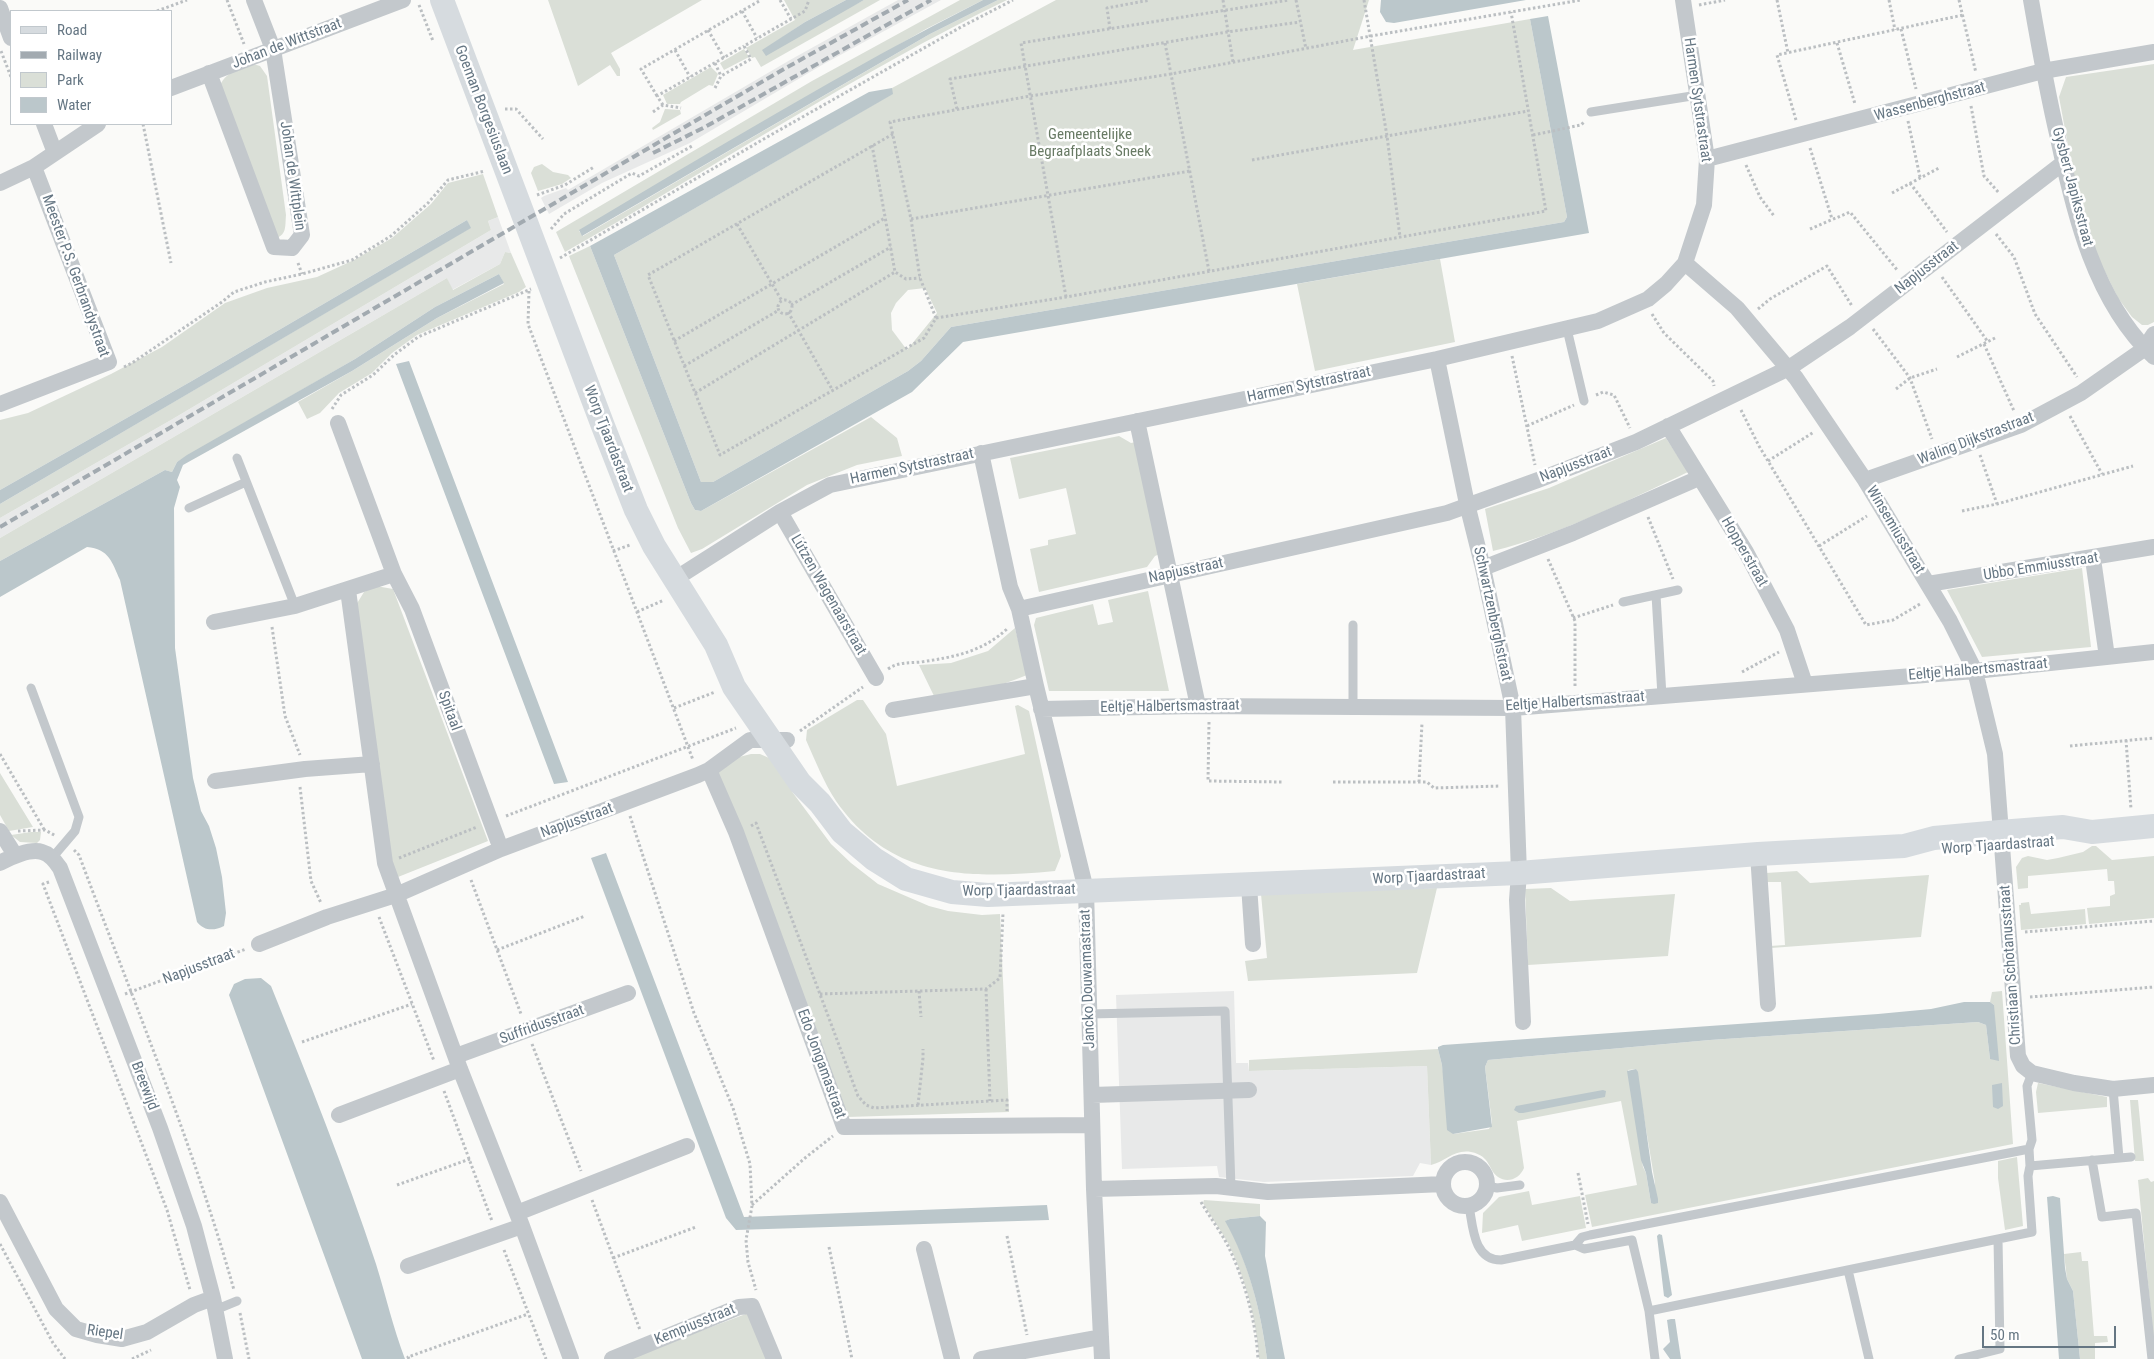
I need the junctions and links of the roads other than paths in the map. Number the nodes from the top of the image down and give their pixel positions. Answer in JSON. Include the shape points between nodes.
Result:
{"nodes":[{"id":1,"x":254,"y":0,"type":"edge"},
{"id":2,"x":403,"y":0,"type":"edge"},
{"id":3,"x":442,"y":0,"type":"edge"},
{"id":4,"x":2031,"y":0,"type":"edge"},
{"id":5,"x":1684,"y":4,"type":"edge"},
{"id":6,"x":0,"y":8,"type":"edge"},
{"id":7,"x":10,"y":35,"type":"edge"},
{"id":8,"x":273,"y":49,"type":"junction"},
{"id":9,"x":2154,"y":52,"type":"edge"},
{"id":10,"x":2043,"y":72,"type":"junction"},
{"id":11,"x":209,"y":73,"type":"junction"},
{"id":12,"x":172,"y":88,"type":"edge"},
{"id":13,"x":1698,"y":94,"type":"junction"},
{"id":14,"x":1591,"y":112,"type":"road end"},
{"id":15,"x":44,"y":125,"type":"edge"},
{"id":16,"x":96,"y":125,"type":"edge"},
{"id":17,"x":55,"y":152,"type":"junction"},
{"id":18,"x":1707,"y":159,"type":"junction"},
{"id":19,"x":2063,"y":163,"type":"junction"},
{"id":20,"x":34,"y":167,"type":"junction"},
{"id":21,"x":0,"y":183,"type":"edge"},
{"id":22,"x":526,"y":220,"type":"joint"},
{"id":23,"x":1685,"y":263,"type":"junction"},
{"id":24,"x":1567,"y":329,"type":"junction"},
{"id":25,"x":2154,"y":334,"type":"edge"},
{"id":26,"x":2149,"y":353,"type":"edge"},
{"id":27,"x":1437,"y":359,"type":"junction"},
{"id":28,"x":1789,"y":368,"type":"junction"},
{"id":29,"x":1584,"y":401,"type":"dead end"},
{"id":30,"x":0,"y":404,"type":"edge"},
{"id":31,"x":1137,"y":420,"type":"junction"},
{"id":32,"x":338,"y":423,"type":"road end"},
{"id":33,"x":1668,"y":426,"type":"junction"},
{"id":34,"x":981,"y":453,"type":"junction"},
{"id":35,"x":237,"y":458,"type":"dead end"},
{"id":36,"x":1699,"y":478,"type":"junction"},
{"id":37,"x":1865,"y":480,"type":"junction"},
{"id":38,"x":246,"y":482,"type":"junction"},
{"id":39,"x":1467,"y":504,"type":"junction"},
{"id":40,"x":189,"y":508,"type":"dead end"},
{"id":41,"x":780,"y":512,"type":"junction"},
{"id":42,"x":2154,"y":547,"type":"edge"},
{"id":43,"x":2093,"y":559,"type":"junction"},
{"id":44,"x":1483,"y":568,"type":"junction"},
{"id":45,"x":394,"y":574,"type":"junction"},
{"id":46,"x":1170,"y":574,"type":"junction"},
{"id":47,"x":678,"y":585,"type":"junction"},
{"id":48,"x":348,"y":590,"type":"junction"},
{"id":49,"x":1678,"y":590,"type":"road end"},
{"id":50,"x":1932,"y":590,"type":"junction"},
{"id":51,"x":1656,"y":596,"type":"junction"},
{"id":52,"x":1623,"y":602,"type":"road end"},
{"id":53,"x":296,"y":606,"type":"junction"},
{"id":54,"x":1020,"y":613,"type":"junction"},
{"id":55,"x":214,"y":622,"type":"dead end"},
{"id":56,"x":1353,"y":625,"type":"dead end"},
{"id":57,"x":2154,"y":652,"type":"edge"},
{"id":58,"x":2107,"y":657,"type":"junction"},
{"id":59,"x":1975,"y":671,"type":"junction"},
{"id":60,"x":876,"y":678,"type":"road end"},
{"id":61,"x":1805,"y":684,"type":"junction"},
{"id":62,"x":1036,"y":686,"type":"junction"},
{"id":63,"x":31,"y":688,"type":"dead end"},
{"id":64,"x":1662,"y":696,"type":"junction"},
{"id":65,"x":1204,"y":706,"type":"junction"},
{"id":66,"x":1353,"y":707,"type":"junction"},
{"id":67,"x":1512,"y":708,"type":"junction"},
{"id":68,"x":1041,"y":709,"type":"junction"},
{"id":69,"x":893,"y":710,"type":"dead end"},
{"id":70,"x":778,"y":740,"type":"junction"},
{"id":71,"x":372,"y":764,"type":"junction"},
{"id":72,"x":703,"y":772,"type":"junction"},
{"id":73,"x":215,"y":781,"type":"dead end"},
{"id":74,"x":2143,"y":827,"type":"edge"},
{"id":75,"x":0,"y":831,"type":"edge"},
{"id":76,"x":2001,"y":840,"type":"junction"},
{"id":77,"x":501,"y":849,"type":"junction"},
{"id":78,"x":1758,"y":854,"type":"junction"},
{"id":79,"x":15,"y":855,"type":"junction"},
{"id":80,"x":52,"y":858,"type":"junction"},
{"id":81,"x":0,"y":862,"type":"edge"},
{"id":82,"x":1519,"y":873,"type":"junction"},
{"id":83,"x":1249,"y":884,"type":"junction"},
{"id":84,"x":1086,"y":890,"type":"junction"},
{"id":85,"x":396,"y":894,"type":"junction"},
{"id":86,"x":259,"y":944,"type":"road end"},
{"id":87,"x":1253,"y":944,"type":"dead end"},
{"id":88,"x":628,"y":993,"type":"dead end"},
{"id":89,"x":1768,"y":1004,"type":"dead end"},
{"id":90,"x":1089,"y":1014,"type":"junction"},
{"id":91,"x":1523,"y":1022,"type":"dead end"},
{"id":92,"x":458,"y":1063,"type":"junction"},
{"id":93,"x":2032,"y":1073,"type":"junction"},
{"id":94,"x":2154,"y":1085,"type":"edge"},
{"id":95,"x":2112,"y":1089,"type":"junction"},
{"id":96,"x":1228,"y":1090,"type":"junction"},
{"id":97,"x":1249,"y":1090,"type":"dead end"},
{"id":98,"x":1092,"y":1095,"type":"junction"},
{"id":99,"x":339,"y":1115,"type":"dead end"},
{"id":100,"x":1092,"y":1125,"type":"junction"},
{"id":101,"x":686,"y":1146,"type":"dead end"},
{"id":102,"x":2029,"y":1149,"type":"junction"},
{"id":103,"x":2131,"y":1157,"type":"dead end"},
{"id":104,"x":2120,"y":1158,"type":"junction"},
{"id":105,"x":2092,"y":1160,"type":"junction"},
{"id":106,"x":2030,"y":1166,"type":"junction"},
{"id":107,"x":1443,"y":1184,"type":"junction"},
{"id":108,"x":1520,"y":1185,"type":"dead end"},
{"id":109,"x":1487,"y":1186,"type":"junction"},
{"id":110,"x":1231,"y":1188,"type":"junction"},
{"id":111,"x":1094,"y":1189,"type":"junction"},
{"id":112,"x":0,"y":1202,"type":"edge"},
{"id":113,"x":1469,"y":1206,"type":"junction"},
{"id":114,"x":520,"y":1219,"type":"junction"},
{"id":115,"x":1998,"y":1239,"type":"junction"},
{"id":116,"x":1574,"y":1245,"type":"junction"},
{"id":117,"x":924,"y":1249,"type":"dead end"},
{"id":118,"x":408,"y":1266,"type":"dead end"},
{"id":119,"x":1848,"y":1270,"type":"junction"},
{"id":120,"x":237,"y":1301,"type":"dead end"},
{"id":121,"x":214,"y":1304,"type":"junction"},
{"id":122,"x":1648,"y":1311,"type":"junction"},
{"id":123,"x":1100,"y":1337,"type":"junction"},
{"id":124,"x":225,"y":1359,"type":"edge"},
{"id":125,"x":571,"y":1359,"type":"edge"},
{"id":126,"x":612,"y":1359,"type":"edge"},
{"id":127,"x":774,"y":1359,"type":"edge"},
{"id":128,"x":952,"y":1359,"type":"edge"},
{"id":129,"x":981,"y":1359,"type":"edge"},
{"id":130,"x":1102,"y":1359,"type":"edge"},
{"id":131,"x":1655,"y":1359,"type":"edge"},
{"id":132,"x":1869,"y":1359,"type":"edge"},
{"id":133,"x":1959,"y":1359,"type":"edge"},
{"id":134,"x":2152,"y":1359,"type":"edge"}],
"edges":[{"from":1,"to":8,"type":"street"},
{"from":2,"to":8,"type":"street","name":"Johan de Wittstraat"},
{"from":3,"to":22,"type":"main road","name":"Goeman Borgesiuslaan"},
{"from":4,"to":10,"type":"street","name":"Gysbert Japiksstraat"},
{"from":5,"to":13,"type":"street","name":"Harmen Sytstrastraat"},
{"from":6,"to":7,"type":"street"},
{"from":8,"to":11,"type":"street","name":"Johan de Wittstraat"},
{"from":8,"to":11,"type":"street","name":"Johan de Wittplein","via":[[302,235],[292,248],[274,247]]},
{"from":9,"to":10,"type":"street","name":"Wassenberghstraat"},
{"from":10,"to":18,"type":"street","name":"Wassenberghstraat"},
{"from":10,"to":19,"type":"street","name":"Gysbert Japiksstraat"},
{"from":11,"to":12,"type":"street","name":"Johan de Wittstraat"},
{"from":13,"to":14,"type":"lane"},
{"from":13,"to":18,"type":"street","name":"Harmen Sytstrastraat"},
{"from":15,"to":17,"type":"street"},
{"from":16,"to":17,"type":"street"},
{"from":17,"to":20,"type":"street"},
{"from":18,"to":23,"type":"street","name":"Harmen Sytstrastraat","via":[[1704,205]]},
{"from":19,"to":26,"type":"street","name":"Gysbert Japiksstraat","via":[[2081,234],[2109,299]]},
{"from":19,"to":28,"type":"street","name":"Napjusstraat","via":[[1862,318]]},
{"from":20,"to":21,"type":"street"},
{"from":20,"to":30,"type":"street","name":"Meester P.S. Gerbrandystraat","via":[[109,362]]},
{"from":22,"to":47,"type":"main road","name":"Worp Tjaardastraat","via":[[538,284],[636,510]]},
{"from":23,"to":24,"type":"street","name":"Harmen Sytstrastraat","via":[[1666,284],[1644,300],[1598,321]]},
{"from":23,"to":28,"type":"street","name":"Winsemiusstraat","via":[[1737,308]]},
{"from":24,"to":27,"type":"street","name":"Harmen Sytstrastraat"},
{"from":24,"to":29,"type":"lane"},
{"from":25,"to":26,"type":"street","name":"Waling Dijkstrastraat"},
{"from":26,"to":37,"type":"street","name":"Waling Dijkstrastraat","via":[[2020,425]]},
{"from":27,"to":31,"type":"street","name":"Harmen Sytstrastraat"},
{"from":27,"to":39,"type":"street","name":"Schwartzenberghstraat"},
{"from":28,"to":33,"type":"street","name":"Napjusstraat"},
{"from":28,"to":37,"type":"street","name":"Winsemiusstraat"},
{"from":31,"to":34,"type":"street","name":"Harmen Sytstrastraat"},
{"from":31,"to":46,"type":"street"},
{"from":32,"to":45,"type":"street","name":"Spitaal"},
{"from":33,"to":36,"type":"street","name":"Hopperstraat"},
{"from":33,"to":39,"type":"street","name":"Napjusstraat","via":[[1636,442]]},
{"from":34,"to":41,"type":"street","name":"Harmen Sytstrastraat","via":[[830,485]]},
{"from":34,"to":54,"type":"street","via":[[1010,587]]},
{"from":35,"to":38,"type":"lane"},
{"from":36,"to":44,"type":"street"},
{"from":36,"to":61,"type":"street","name":"Hopperstraat","via":[[1746,552],[1787,630]]},
{"from":37,"to":50,"type":"street","name":"Winsemiusstraat"},
{"from":38,"to":40,"type":"lane"},
{"from":38,"to":53,"type":"lane"},
{"from":39,"to":44,"type":"street","name":"Schwartzenberghstraat"},
{"from":39,"to":46,"type":"street","name":"Napjusstraat","via":[[1447,512]]},
{"from":41,"to":47,"type":"street","name":"Harmen Sytstrastraat"},
{"from":41,"to":60,"type":"street","name":"Lútzen Wagenaarstraat"},
{"from":42,"to":43,"type":"street","name":"Ubbo Emmiusstraat"},
{"from":43,"to":50,"type":"street","name":"Ubbo Emmiusstraat"},
{"from":43,"to":58,"type":"street"},
{"from":44,"to":67,"type":"street","name":"Schwartzenberghstraat"},
{"from":45,"to":48,"type":"street"},
{"from":45,"to":77,"type":"street","name":"Spitaal","via":[[412,609]]},
{"from":46,"to":54,"type":"street","name":"Napjusstraat"},
{"from":46,"to":65,"type":"street"},
{"from":47,"to":70,"type":"main road","name":"Worp Tjaardastraat","via":[[716,645],[743,674]]},
{"from":48,"to":53,"type":"street"},
{"from":48,"to":71,"type":"street"},
{"from":49,"to":51,"type":"lane"},
{"from":50,"to":59,"type":"street","name":"Winsemiusstraat"},
{"from":51,"to":52,"type":"lane"},
{"from":51,"to":64,"type":"lane"},
{"from":53,"to":55,"type":"street"},
{"from":54,"to":62,"type":"street"},
{"from":56,"to":66,"type":"lane"},
{"from":57,"to":58,"type":"street","name":"Eeltje Halbertsmastraat"},
{"from":58,"to":59,"type":"street","name":"Eeltje Halbertsmastraat"},
{"from":59,"to":61,"type":"street","name":"Eeltje Halbertsmastraat"},
{"from":59,"to":76,"type":"street","name":"Winsemiusstraat","via":[[1995,754]]},
{"from":61,"to":64,"type":"street","name":"Eeltje Halbertsmastraat"},
{"from":62,"to":68,"type":"street","name":"Jancko Douwamastraat"},
{"from":62,"to":69,"type":"street"},
{"from":63,"to":80,"type":"lane","via":[[79,817],[75,830]]},
{"from":64,"to":67,"type":"street","name":"Eeltje Halbertsmastraat"},
{"from":65,"to":66,"type":"street","name":"Eeltje Halbertsmastraat"},
{"from":65,"to":68,"type":"street","name":"Eeltje Halbertsmastraat"},
{"from":66,"to":67,"type":"street","name":"Eeltje Halbertsmastraat"},
{"from":67,"to":82,"type":"street","name":"Schwartzenberghstraat"},
{"from":68,"to":84,"type":"street","name":"Jancko Douwamastraat"},
{"from":70,"to":72,"type":"street","name":"Napjusstraat","via":[[750,740]]},
{"from":70,"to":84,"type":"main road","name":"Worp Tjaardastraat","via":[[816,786],[820,803],[842,832],[874,859],[906,879],[952,892],[1003,894]]},
{"from":71,"to":73,"type":"street"},
{"from":71,"to":85,"type":"street","via":[[384,863]]},
{"from":72,"to":77,"type":"street","name":"Napjusstraat"},
{"from":72,"to":100,"type":"street","name":"Edo Jongamastraat","via":[[736,832],[844,1127]]},
{"from":74,"to":76,"type":"main road","name":"Worp Tjaardastraat","via":[[2092,832],[2063,828]]},
{"from":75,"to":79,"type":"street"},
{"from":76,"to":78,"type":"main road","name":"Worp Tjaardastraat","via":[[1934,838],[1904,846]]},
{"from":76,"to":93,"type":"street","name":"Christiaan Schotanusstraat","via":[[2018,1056]]},
{"from":77,"to":85,"type":"street","name":"Napjusstraat"},
{"from":78,"to":82,"type":"main road","name":"Worp Tjaardastraat"},
{"from":78,"to":89,"type":"street"},
{"from":79,"to":80,"type":"street","via":[[42,852]]},
{"from":79,"to":81,"type":"street"},
{"from":80,"to":121,"type":"street","name":"Breewijd","via":[[64,876],[160,1128],[194,1226]]},
{"from":82,"to":83,"type":"main road","name":"Worp Tjaardastraat"},
{"from":82,"to":91,"type":"street","via":[[1517,900]]},
{"from":83,"to":84,"type":"main road","name":"Worp Tjaardastraat"},
{"from":83,"to":87,"type":"street"},
{"from":84,"to":90,"type":"street","name":"Jancko Douwamastraat"},
{"from":85,"to":86,"type":"street","name":"Napjusstraat"},
{"from":85,"to":92,"type":"street"},
{"from":88,"to":92,"type":"street","name":"Suffridusstraat","via":[[527,1030]]},
{"from":90,"to":96,"type":"lane","via":[[1225,1011]]},
{"from":90,"to":98,"type":"street","name":"Jancko Douwamastraat"},
{"from":92,"to":99,"type":"street","name":"Suffridusstraat","via":[[439,1077]]},
{"from":92,"to":114,"type":"street"},
{"from":93,"to":95,"type":"street"},
{"from":93,"to":102,"type":"lane","via":[[2027,1086],[2032,1140]]},
{"from":94,"to":95,"type":"street"},
{"from":95,"to":104,"type":"lane"},
{"from":96,"to":97,"type":"street"},
{"from":96,"to":98,"type":"street"},
{"from":96,"to":110,"type":"lane"},
{"from":98,"to":100,"type":"street","name":"Jancko Douwamastraat"},
{"from":100,"to":111,"type":"street","name":"Jancko Douwamastraat"},
{"from":101,"to":114,"type":"street","via":[[586,1185]]},
{"from":102,"to":106,"type":"lane"},
{"from":102,"to":116,"type":"lane","via":[[1590,1235],[1582,1237]]},
{"from":103,"to":104,"type":"lane"},
{"from":104,"to":105,"type":"lane"},
{"from":105,"to":106,"type":"lane"},
{"from":105,"to":134,"type":"lane","via":[[2102,1217],[2136,1213]]},
{"from":106,"to":115,"type":"lane","via":[[2032,1232]]},
{"from":107,"to":109,"type":"street","via":[[1451,1167],[1466,1162],[1480,1168]]},
{"from":107,"to":110,"type":"street","via":[[1268,1192]]},
{"from":107,"to":113,"type":"street","via":[[1451,1201]]},
{"from":108,"to":109,"type":"lane"},
{"from":109,"to":113,"type":"street","via":[[1481,1199]]},
{"from":110,"to":111,"type":"street"},
{"from":111,"to":123,"type":"street","name":"Jancko Douwamastraat"},
{"from":112,"to":121,"type":"street","name":"Riepel","via":[[56,1309],[76,1328],[122,1339],[147,1332],[194,1305]]},
{"from":113,"to":116,"type":"lane","via":[[1477,1244],[1490,1258],[1501,1260]]},
{"from":114,"to":118,"type":"street","via":[[498,1234]]},
{"from":114,"to":125,"type":"street"},
{"from":115,"to":119,"type":"lane"},
{"from":115,"to":133,"type":"lane","via":[[2000,1349]]},
{"from":116,"to":122,"type":"lane","via":[[1584,1249],[1632,1240]]},
{"from":117,"to":128,"type":"street"},
{"from":119,"to":122,"type":"lane"},
{"from":119,"to":132,"type":"lane"},
{"from":120,"to":121,"type":"lane"},
{"from":121,"to":124,"type":"street","name":"Breewijd"},
{"from":122,"to":131,"type":"lane"},
{"from":123,"to":129,"type":"street"},
{"from":123,"to":130,"type":"street","name":"Jancko Douwamastraat"},
{"from":126,"to":127,"type":"street","name":"Kempiusstraat","via":[[739,1307],[752,1306]]}]}
